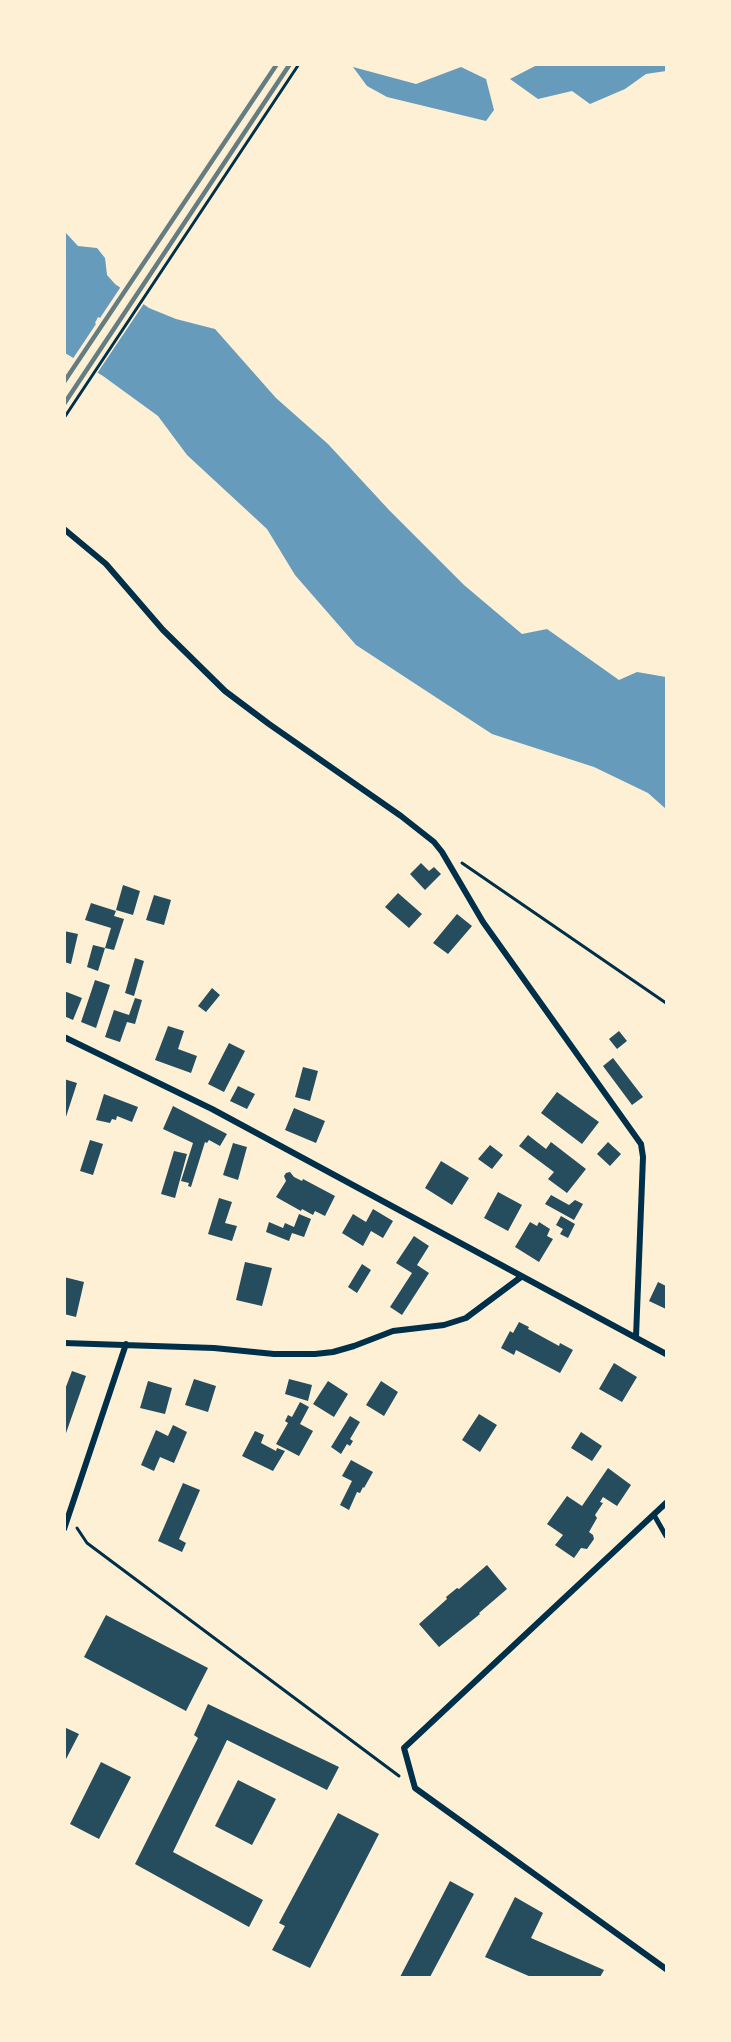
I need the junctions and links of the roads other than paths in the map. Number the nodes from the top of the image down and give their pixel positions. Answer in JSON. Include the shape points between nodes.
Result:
{"nodes":[{"id":1,"x":64,"y":529,"type":"edge"},
{"id":2,"x":64,"y":1037,"type":"edge"},
{"id":3,"x":521,"y":1277,"type":"junction"},
{"id":4,"x":636,"y":1337,"type":"junction"},
{"id":5,"x":64,"y":1343,"type":"edge"},
{"id":6,"x":126,"y":1344,"type":"junction"},
{"id":7,"x":666,"y":1354,"type":"edge"},
{"id":8,"x":666,"y":1503,"type":"edge"},
{"id":9,"x":654,"y":1515,"type":"junction"},
{"id":10,"x":64,"y":1529,"type":"edge"},
{"id":11,"x":666,"y":1536,"type":"edge"},
{"id":12,"x":666,"y":1969,"type":"edge"}],
"edges":[{"from":1,"to":4,"type":"street","via":[[106,564],[193,662],[225,691],[401,816],[442,852],[483,922],[641,1144]]},
{"from":2,"to":3,"type":"street","via":[[212,1109]]},
{"from":3,"to":4,"type":"street"},
{"from":3,"to":6,"type":"street","via":[[466,1318],[444,1325],[393,1331],[333,1352],[274,1354]]},
{"from":4,"to":7,"type":"street"},
{"from":5,"to":6,"type":"street"},
{"from":6,"to":10,"type":"street"},
{"from":8,"to":9,"type":"street"},
{"from":9,"to":11,"type":"street"},
{"from":9,"to":12,"type":"street","via":[[404,1748],[415,1788]]}]}
